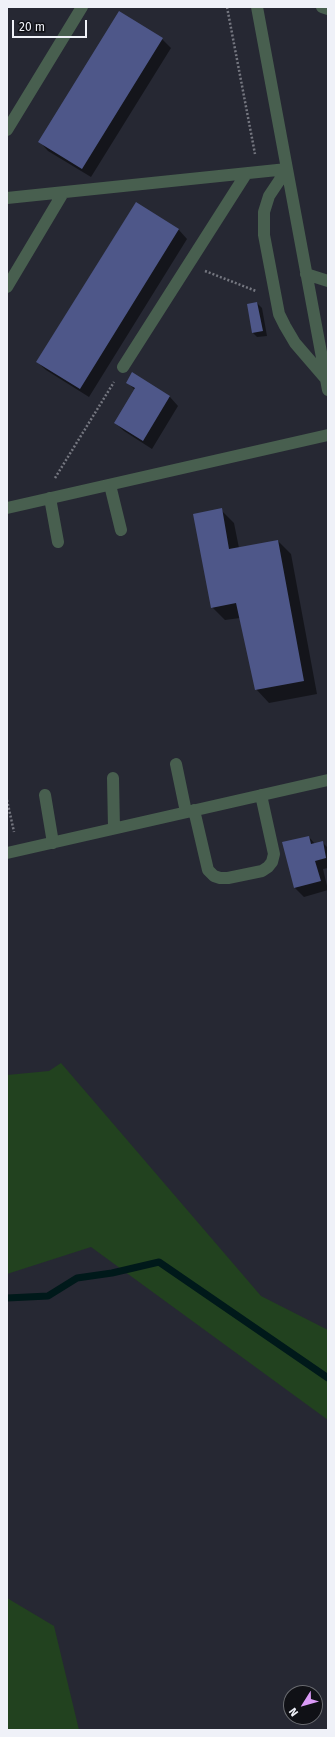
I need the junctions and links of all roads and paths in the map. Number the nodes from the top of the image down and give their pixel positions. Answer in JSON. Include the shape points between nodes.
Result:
{"nodes":[{"id":1,"x":82,"y":7,"type":"edge"},
{"id":2,"x":227,"y":7,"type":"edge"},
{"id":3,"x":257,"y":7,"type":"edge"},
{"id":4,"x":322,"y":7,"type":"edge"},
{"id":5,"x":328,"y":9,"type":"edge"},
{"id":6,"x":7,"y":130,"type":"edge"},
{"id":7,"x":287,"y":169,"type":"junction"},
{"id":8,"x":258,"y":172,"type":"junction"},
{"id":9,"x":246,"y":174,"type":"junction"},
{"id":10,"x":63,"y":192,"type":"junction"},
{"id":11,"x":7,"y":198,"type":"edge"},
{"id":12,"x":188,"y":264,"type":"junction"},
{"id":13,"x":306,"y":274,"type":"junction"},
{"id":14,"x":328,"y":281,"type":"edge"},
{"id":15,"x":7,"y":287,"type":"edge"},
{"id":16,"x":274,"y":289,"type":"junction"},
{"id":17,"x":123,"y":367,"type":"joint"},
{"id":18,"x":326,"y":376,"type":"edge"},
{"id":19,"x":328,"y":435,"type":"edge"},
{"id":20,"x":110,"y":485,"type":"junction"},
{"id":21,"x":45,"y":499,"type":"junction"},
{"id":22,"x":7,"y":508,"type":"edge"},
{"id":23,"x":121,"y":530,"type":"dead end"},
{"id":24,"x":58,"y":542,"type":"dead end"},
{"id":25,"x":176,"y":764,"type":"dead end"},
{"id":26,"x":113,"y":778,"type":"dead end"},
{"id":27,"x":328,"y":780,"type":"edge"},
{"id":28,"x":45,"y":795,"type":"dead end"},
{"id":29,"x":261,"y":795,"type":"junction"},
{"id":30,"x":7,"y":800,"type":"edge"},
{"id":31,"x":190,"y":811,"type":"junction"},
{"id":32,"x":114,"y":828,"type":"junction"},
{"id":33,"x":53,"y":842,"type":"junction"},
{"id":34,"x":12,"y":852,"type":"edge"}],
"edges":[{"from":1,"to":6,"type":"lane"},
{"from":2,"to":8,"type":"path"},
{"from":3,"to":7,"type":"lane"},
{"from":4,"to":5,"type":"lane"},
{"from":7,"to":8,"type":"lane"},
{"from":7,"to":13,"type":"lane"},
{"from":7,"to":16,"type":"lane","via":[[269,196],[264,212],[264,235]]},
{"from":8,"to":9,"type":"lane"},
{"from":9,"to":10,"type":"lane"},
{"from":9,"to":12,"type":"lane"},
{"from":10,"to":11,"type":"lane"},
{"from":10,"to":15,"type":"lane"},
{"from":12,"to":16,"type":"path","via":[[255,291]]},
{"from":12,"to":17,"type":"lane"},
{"from":13,"to":14,"type":"lane"},
{"from":13,"to":18,"type":"lane"},
{"from":16,"to":18,"type":"lane","via":[[279,314],[285,326],[295,342]]},
{"from":17,"to":21,"type":"path"},
{"from":19,"to":20,"type":"lane"},
{"from":20,"to":21,"type":"lane"},
{"from":20,"to":23,"type":"lane"},
{"from":21,"to":22,"type":"lane"},
{"from":21,"to":24,"type":"lane"},
{"from":25,"to":31,"type":"lane"},
{"from":26,"to":32,"type":"lane"},
{"from":27,"to":29,"type":"lane"},
{"from":28,"to":33,"type":"lane"},
{"from":29,"to":31,"type":"lane"},
{"from":29,"to":31,"type":"lane","via":[[274,854],[272,862],[262,871],[228,878],[214,876],[208,870]]},
{"from":30,"to":34,"type":"path"},
{"from":31,"to":32,"type":"lane"},
{"from":32,"to":33,"type":"lane"},
{"from":33,"to":34,"type":"lane"}]}
